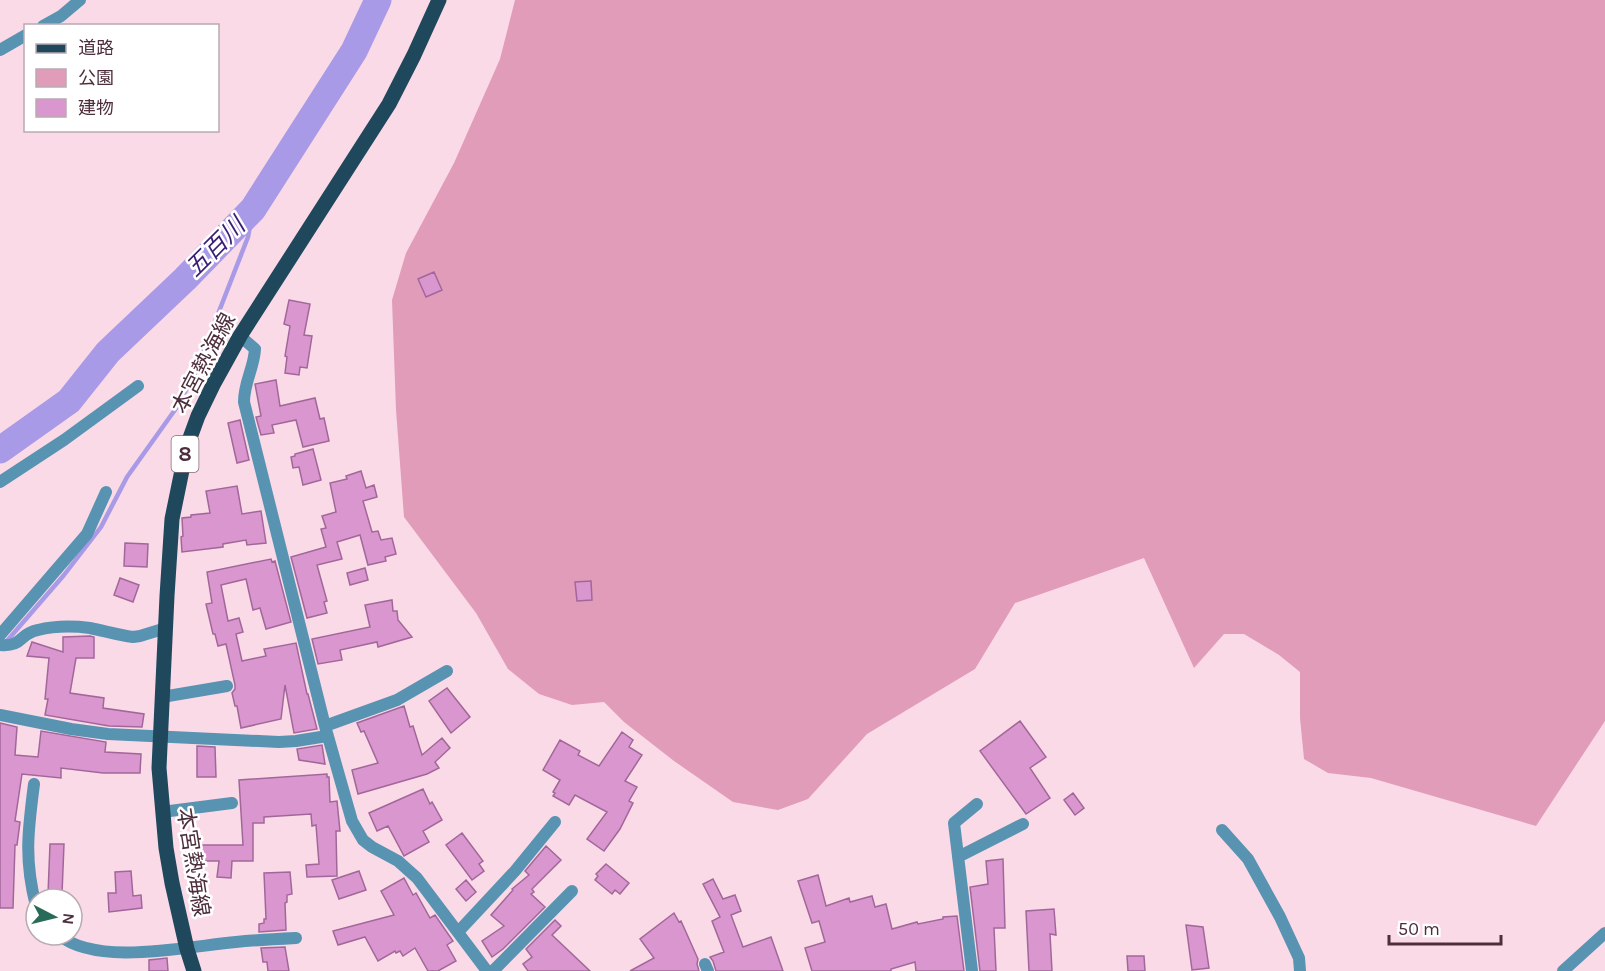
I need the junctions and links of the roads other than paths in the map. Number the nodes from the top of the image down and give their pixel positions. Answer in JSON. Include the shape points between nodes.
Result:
{"nodes":[{"id":1,"x":80,"y":0,"type":"edge"},
{"id":2,"x":439,"y":0,"type":"edge"},
{"id":3,"x":47,"y":24,"type":"edge"},
{"id":4,"x":24,"y":36,"type":"edge"},
{"id":5,"x":1,"y":46,"type":"edge"},
{"id":6,"x":240,"y":336,"type":"junction"},
{"id":7,"x":138,"y":386,"type":"dead end"},
{"id":8,"x":0,"y":482,"type":"edge"},
{"id":9,"x":106,"y":492,"type":"dead end"},
{"id":10,"x":166,"y":628,"type":"junction"},
{"id":11,"x":0,"y":635,"type":"edge"},
{"id":12,"x":0,"y":645,"type":"edge"},
{"id":13,"x":447,"y":671,"type":"dead end"},
{"id":14,"x":227,"y":686,"type":"dead end"},
{"id":15,"x":162,"y":697,"type":"junction"},
{"id":16,"x":0,"y":715,"type":"edge"},
{"id":17,"x":326,"y":731,"type":"junction"},
{"id":18,"x":160,"y":736,"type":"junction"},
{"id":19,"x":34,"y":784,"type":"dead end"},
{"id":20,"x":232,"y":803,"type":"dead end"},
{"id":21,"x":977,"y":804,"type":"dead end"},
{"id":22,"x":162,"y":812,"type":"junction"},
{"id":23,"x":555,"y":822,"type":"dead end"},
{"id":24,"x":1023,"y":824,"type":"dead end"},
{"id":25,"x":1222,"y":830,"type":"dead end"},
{"id":26,"x":958,"y":857,"type":"junction"},
{"id":27,"x":31,"y":887,"type":"edge"},
{"id":28,"x":572,"y":891,"type":"dead end"},
{"id":29,"x":459,"y":931,"type":"junction"},
{"id":30,"x":1605,"y":933,"type":"edge"},
{"id":31,"x":296,"y":938,"type":"dead end"},
{"id":32,"x":82,"y":947,"type":"edge"},
{"id":33,"x":187,"y":949,"type":"junction"},
{"id":34,"x":194,"y":971,"type":"edge"},
{"id":35,"x":487,"y":971,"type":"edge"},
{"id":36,"x":492,"y":971,"type":"edge"},
{"id":37,"x":972,"y":971,"type":"edge"},
{"id":38,"x":1300,"y":971,"type":"edge"},
{"id":39,"x":1563,"y":971,"type":"edge"}],
"edges":[{"from":1,"to":3,"type":"street"},
{"from":2,"to":6,"type":"main road","name":"本宮熱海線","number":"8","via":[[389,104]]},
{"from":4,"to":5,"type":"street"},
{"from":6,"to":10,"type":"main road","name":"本宮熱海線","number":"8","via":[[210,391],[187,446],[172,519]]},
{"from":6,"to":17,"type":"street","via":[[255,349],[244,402]]},
{"from":7,"to":8,"type":"street"},
{"from":9,"to":11,"type":"street","via":[[87,534]]},
{"from":10,"to":12,"type":"street","via":[[133,637],[81,627],[36,630],[14,645]]},
{"from":10,"to":15,"type":"main road","name":"本宮熱海線","number":"8"},
{"from":13,"to":17,"type":"street","via":[[397,700]]},
{"from":14,"to":15,"type":"street"},
{"from":15,"to":18,"type":"main road","name":"本宮熱海線","number":"8"},
{"from":16,"to":18,"type":"street","via":[[108,734]]},
{"from":17,"to":18,"type":"street","via":[[279,742]]},
{"from":17,"to":29,"type":"street","via":[[358,833],[417,878]]},
{"from":18,"to":22,"type":"main road","name":"本宮熱海線","number":"8"},
{"from":19,"to":27,"type":"street","via":[[28,828]]},
{"from":20,"to":22,"type":"street"},
{"from":21,"to":26,"type":"street","via":[[954,823]]},
{"from":22,"to":33,"type":"main road","name":"本宮熱海線","number":"8","via":[[171,883]]},
{"from":23,"to":29,"type":"street"},
{"from":24,"to":26,"type":"street"},
{"from":25,"to":38,"type":"street","via":[[1248,859],[1280,917],[1299,958]]},
{"from":26,"to":37,"type":"street"},
{"from":28,"to":36,"type":"street"},
{"from":29,"to":35,"type":"street"},
{"from":30,"to":39,"type":"street"},
{"from":31,"to":33,"type":"street"},
{"from":32,"to":33,"type":"street","via":[[136,952]]},
{"from":33,"to":34,"type":"main road","name":"本宮熱海線","number":"8"}]}
